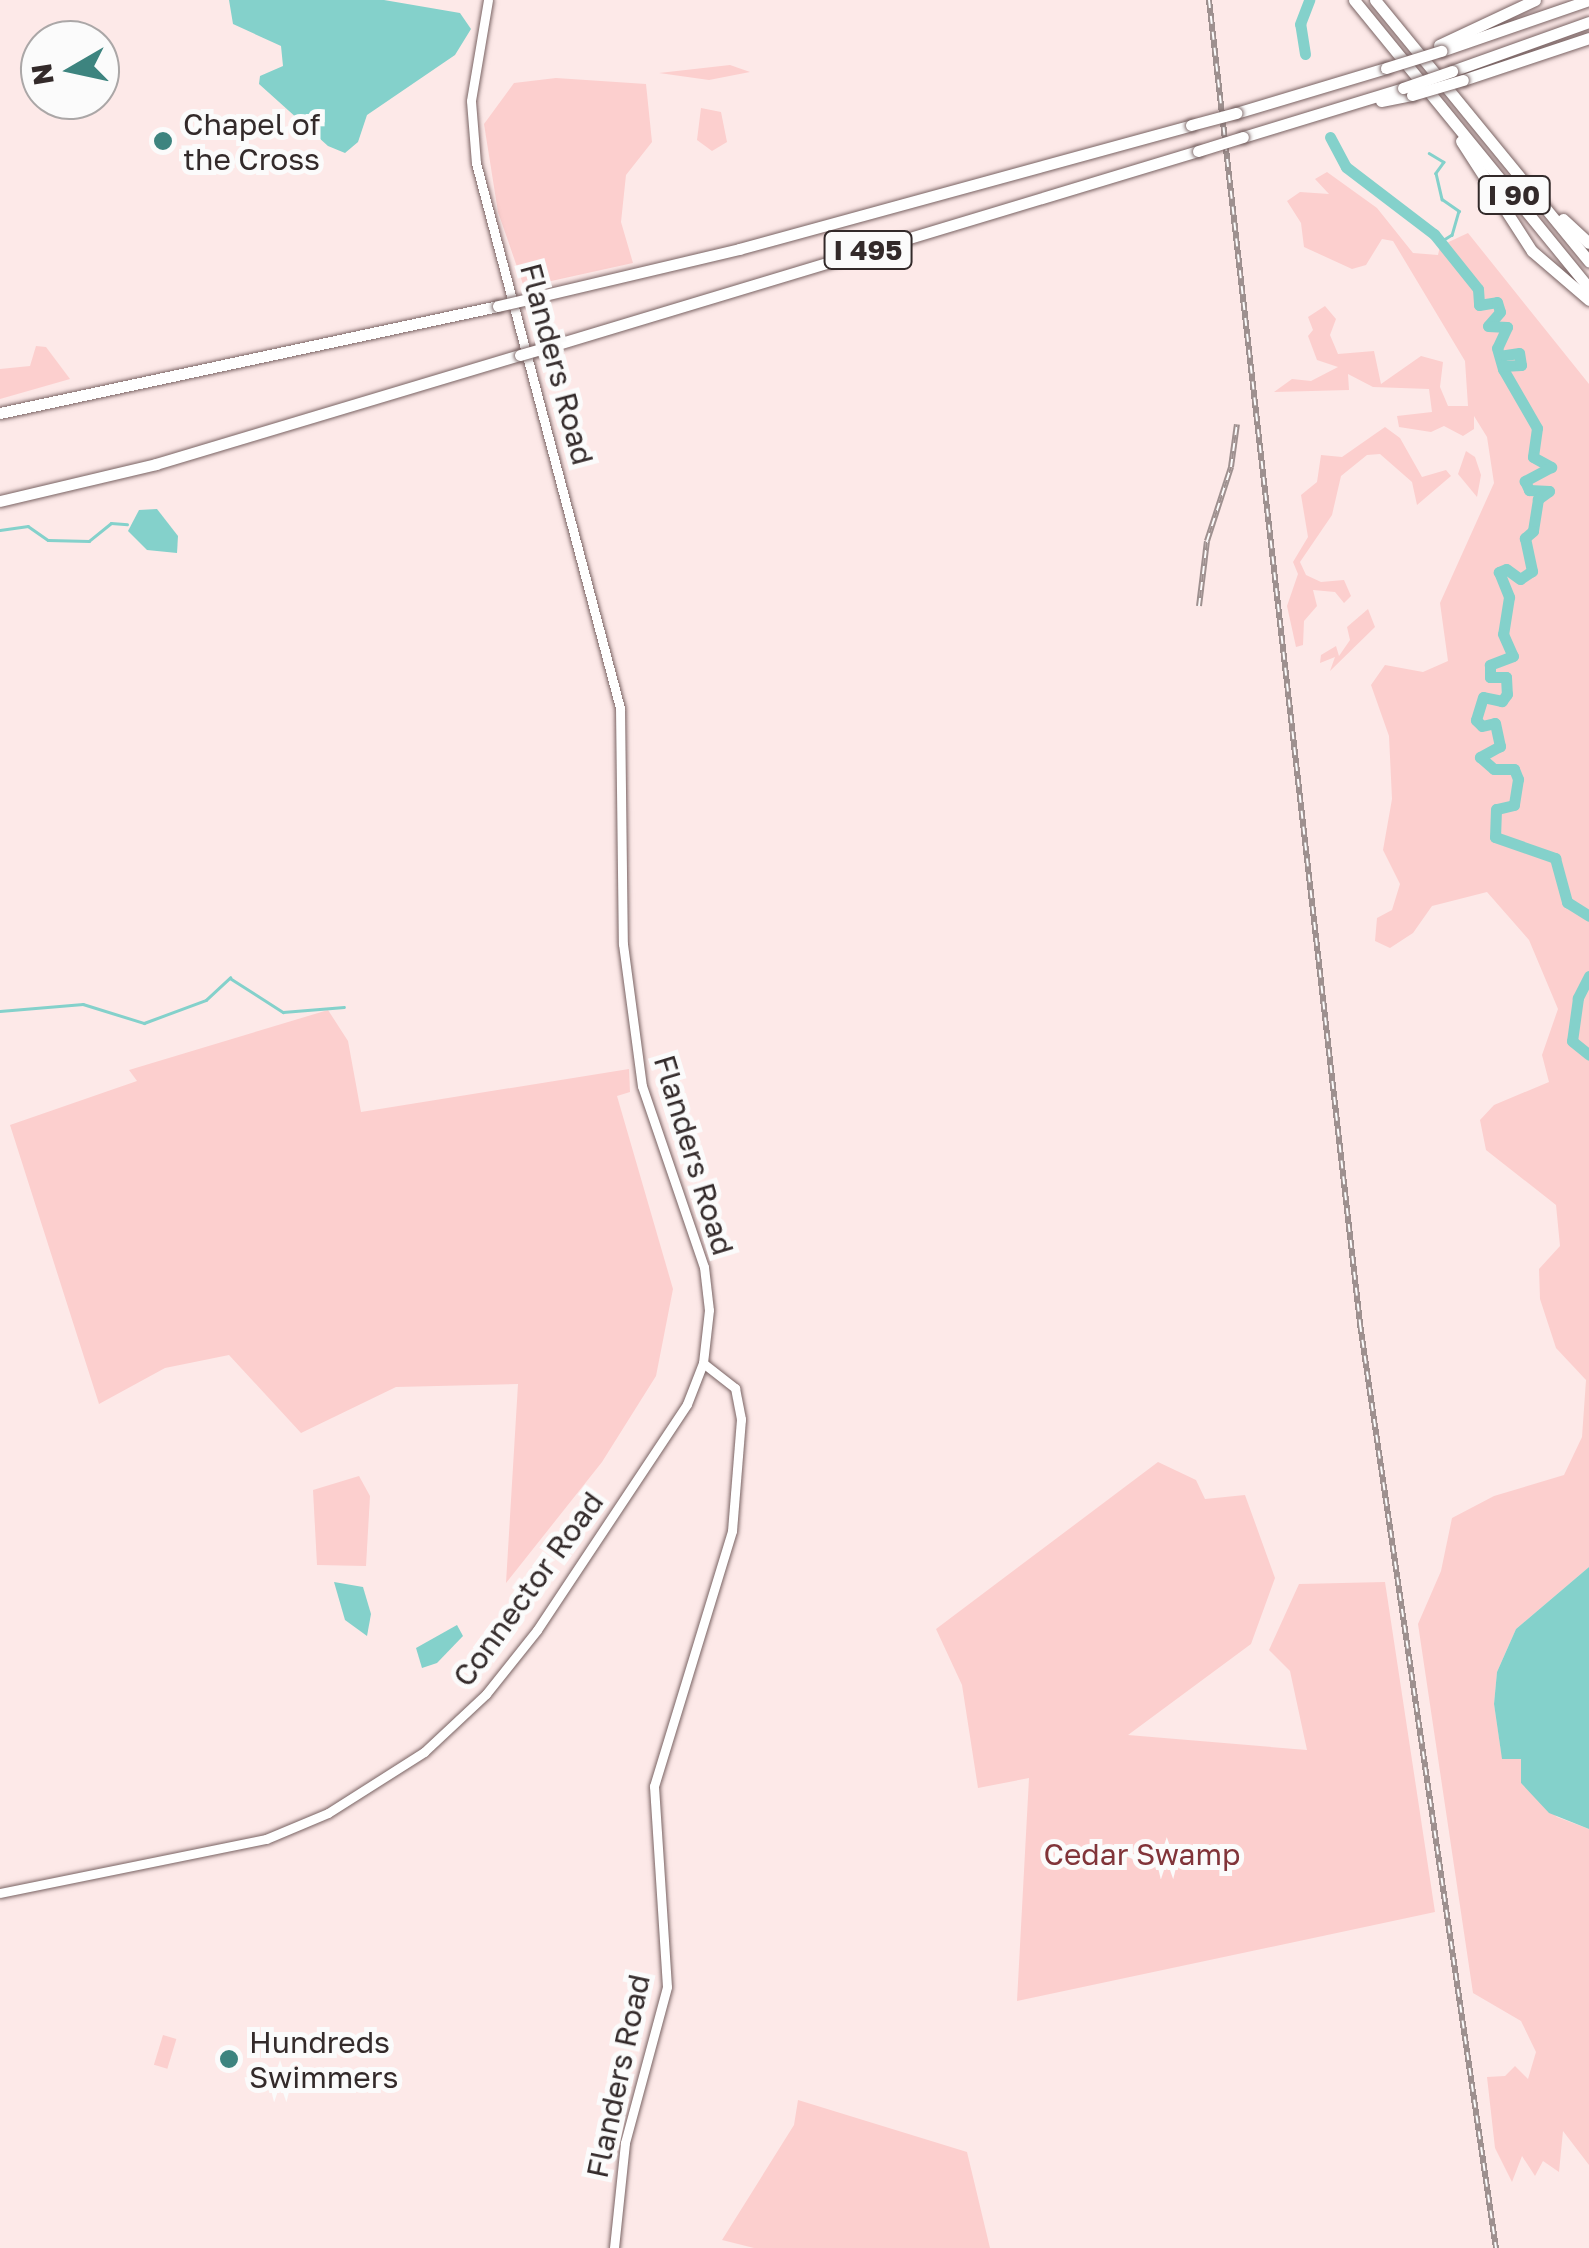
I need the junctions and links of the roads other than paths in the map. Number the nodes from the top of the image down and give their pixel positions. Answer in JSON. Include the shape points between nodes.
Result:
{"nodes":[{"id":1,"x":488,"y":0,"type":"edge"},
{"id":2,"x":1354,"y":0,"type":"edge"},
{"id":3,"x":1375,"y":0,"type":"edge"},
{"id":4,"x":1535,"y":0,"type":"edge"},
{"id":5,"x":1589,"y":0,"type":"edge"},
{"id":6,"x":1589,"y":22,"type":"edge"},
{"id":7,"x":1589,"y":38,"type":"edge"},
{"id":8,"x":1439,"y":49,"type":"junction"},
{"id":9,"x":1408,"y":92,"type":"junction"},
{"id":10,"x":1438,"y":103,"type":"junction"},
{"id":11,"x":1530,"y":188,"type":"junction"},
{"id":12,"x":1589,"y":243,"type":"edge"},
{"id":13,"x":1589,"y":261,"type":"edge"},
{"id":14,"x":1589,"y":288,"type":"edge"},
{"id":15,"x":1589,"y":300,"type":"edge"},
{"id":16,"x":0,"y":413,"type":"edge"},
{"id":17,"x":0,"y":501,"type":"edge"},
{"id":18,"x":703,"y":1364,"type":"junction"},
{"id":19,"x":0,"y":1893,"type":"edge"},
{"id":20,"x":614,"y":2248,"type":"edge"}],
"edges":[{"from":1,"to":18,"type":"main road","name":"Flanders Road","via":[[472,90],[474,150],[620,708],[628,1010],[652,1127],[704,1266],[710,1310]]},
{"from":2,"to":10,"type":"highway","number":"I 90"},
{"from":3,"to":11,"type":"highway","number":"I 90"},
{"from":4,"to":8,"type":"highway"},
{"from":5,"to":8,"type":"highway","number":"I 495"},
{"from":6,"to":9,"type":"highway","number":"I 495","bridge":true},
{"from":7,"to":9,"type":"highway","bridge":true},
{"from":8,"to":16,"type":"highway","number":"I 495","bridge":true,"via":[[1236,113],[739,250]]},
{"from":9,"to":17,"type":"highway","number":"I 495","bridge":true,"via":[[156,464]]},
{"from":10,"to":14,"type":"highway","number":"I 90"},
{"from":10,"to":15,"type":"highway","via":[[1509,219],[1552,274]]},
{"from":11,"to":12,"type":"highway"},
{"from":11,"to":13,"type":"highway","number":"I 90"},
{"from":18,"to":19,"type":"main road","name":"Connector Road","via":[[687,1404],[536,1630],[486,1694],[424,1752],[340,1807],[266,1839]]},
{"from":18,"to":20,"type":"main road","name":"Flanders Road","via":[[738,1395],[739,1493],[654,1786],[668,1987],[625,2143]]}]}
